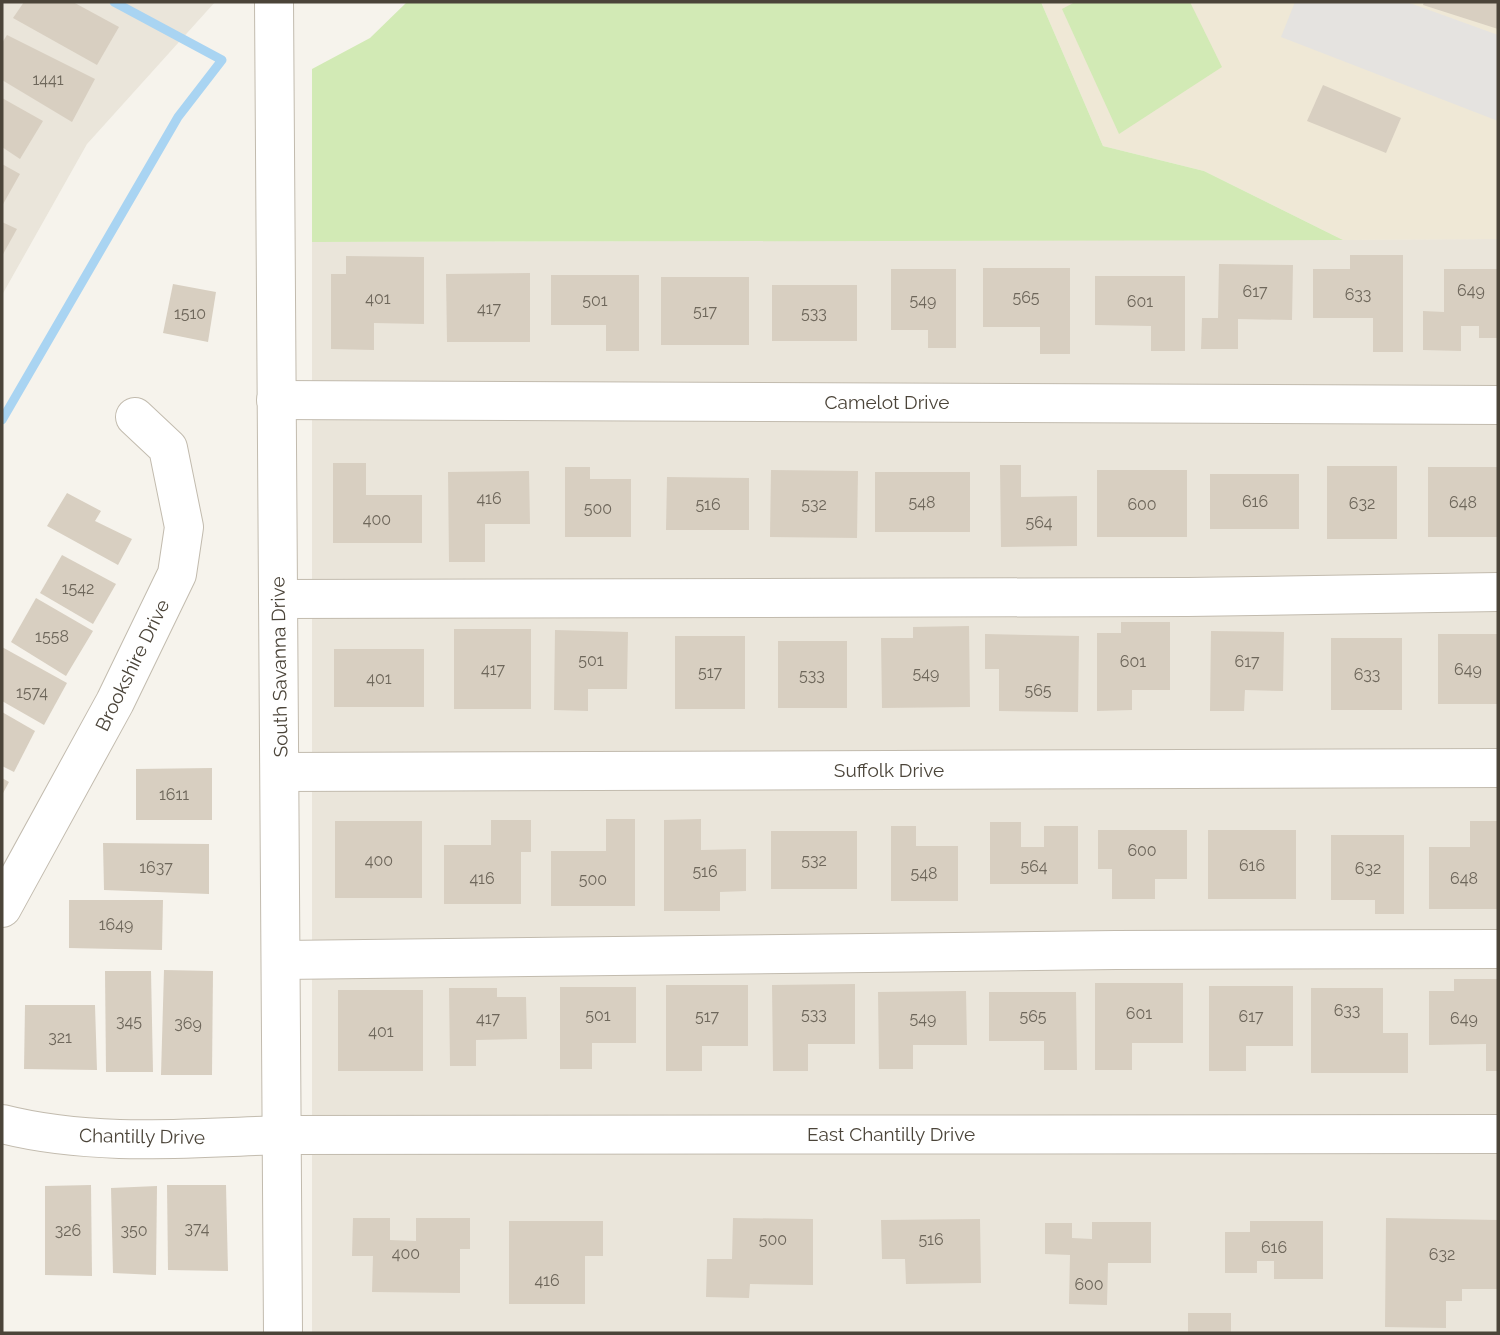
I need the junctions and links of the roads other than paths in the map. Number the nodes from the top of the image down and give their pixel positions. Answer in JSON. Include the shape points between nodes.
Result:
{"nodes":[{"id":1,"x":274,"y":2,"type":"edge"},
{"id":2,"x":276,"y":400,"type":"junction"},
{"id":3,"x":1498,"y":405,"type":"edge"},
{"id":4,"x":135,"y":416,"type":"dead end"},
{"id":5,"x":1498,"y":592,"type":"edge"},
{"id":6,"x":278,"y":599,"type":"junction"},
{"id":7,"x":1498,"y":768,"type":"edge"},
{"id":8,"x":280,"y":772,"type":"junction"},
{"id":9,"x":2,"y":908,"type":"edge"},
{"id":10,"x":1498,"y":949,"type":"edge"},
{"id":11,"x":282,"y":960,"type":"junction"},
{"id":12,"x":2,"y":1124,"type":"edge"},
{"id":13,"x":1498,"y":1134,"type":"edge"},
{"id":14,"x":283,"y":1135,"type":"junction"},
{"id":15,"x":283,"y":1333,"type":"edge"}],
"edges":[{"from":1,"to":2,"type":"street","name":"South Savanna Drive"},
{"from":2,"to":3,"type":"street","name":"Camelot Drive"},
{"from":2,"to":6,"type":"street","name":"South Savanna Drive"},
{"from":4,"to":9,"type":"street","name":"Brookshire Drive","via":[[168,448],[184,527],[177,574],[115,702]]},
{"from":5,"to":6,"type":"street"},
{"from":6,"to":8,"type":"street","name":"South Savanna Drive"},
{"from":7,"to":8,"type":"street","name":"Suffolk Drive"},
{"from":8,"to":11,"type":"street","name":"South Savanna Drive"},
{"from":10,"to":11,"type":"street"},
{"from":11,"to":14,"type":"street","name":"South Savanna Drive"},
{"from":12,"to":14,"type":"street","name":"Chantilly Drive","via":[[40,1134],[157,1139]]},
{"from":13,"to":14,"type":"street","name":"East Chantilly Drive"},
{"from":14,"to":15,"type":"street","name":"South Savanna Drive"}]}
